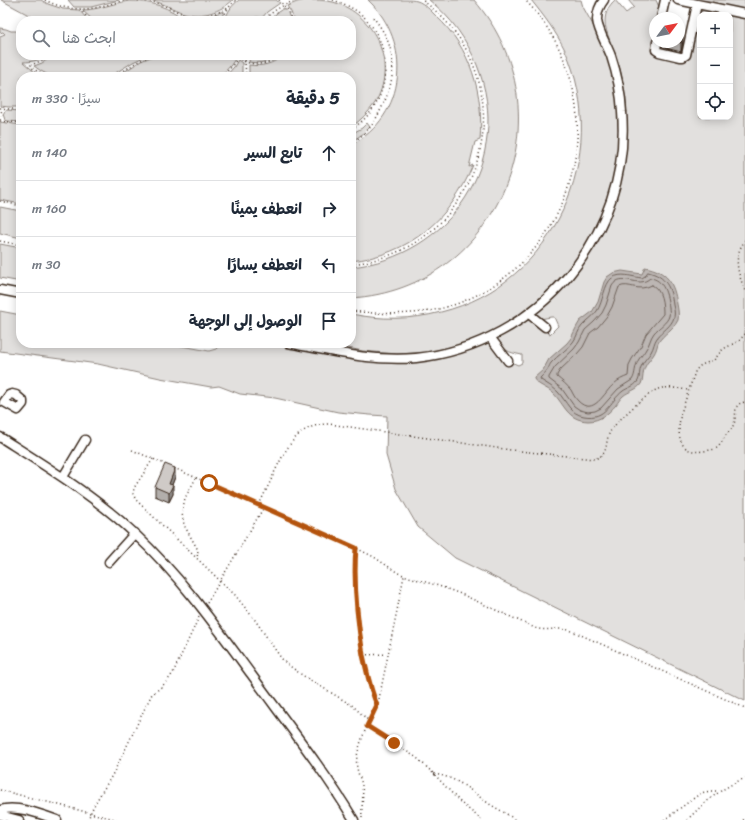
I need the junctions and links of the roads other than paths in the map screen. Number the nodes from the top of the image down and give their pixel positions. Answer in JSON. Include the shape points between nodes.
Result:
{"nodes":[{"id":1,"x":604,"y":0,"type":"edge"},
{"id":2,"x":665,"y":0,"type":"edge"},
{"id":3,"x":678,"y":0,"type":"edge"},
{"id":4,"x":697,"y":4,"type":"junction"},
{"id":5,"x":662,"y":12,"type":"edge"},
{"id":6,"x":745,"y":14,"type":"edge"},
{"id":7,"x":656,"y":48,"type":"edge"},
{"id":8,"x":0,"y":290,"type":"edge"},
{"id":9,"x":16,"y":293,"type":"edge"},
{"id":10,"x":529,"y":314,"type":"junction"},
{"id":11,"x":545,"y":327,"type":"dead end"},
{"id":12,"x":490,"y":337,"type":"junction"},
{"id":13,"x":316,"y":348,"type":"edge"},
{"id":14,"x":508,"y":360,"type":"dead end"},
{"id":15,"x":0,"y":437,"type":"edge"},
{"id":16,"x":85,"y":440,"type":"dead end"},
{"id":17,"x":63,"y":477,"type":"junction"},
{"id":18,"x":135,"y":533,"type":"junction"},
{"id":19,"x":109,"y":562,"type":"dead end"},
{"id":20,"x":0,"y":810,"type":"edge"},
{"id":21,"x":0,"y":815,"type":"edge"},
{"id":22,"x":19,"y":820,"type":"edge"},
{"id":23,"x":57,"y":820,"type":"edge"},
{"id":24,"x":354,"y":820,"type":"edge"}],
"edges":[{"from":1,"to":10,"type":"street","via":[[598,11],[597,21],[615,71],[623,127],[616,185],[604,220],[586,252],[559,287]]},
{"from":2,"to":5,"type":"street"},
{"from":3,"to":4,"type":"street"},
{"from":4,"to":6,"type":"street"},
{"from":4,"to":7,"type":"street","via":[[686,55],[682,57],[659,52]]},
{"from":8,"to":9,"type":"street"},
{"from":10,"to":11,"type":"street"},
{"from":10,"to":12,"type":"street"},
{"from":12,"to":13,"type":"street","via":[[444,353],[402,359],[373,358]]},
{"from":12,"to":14,"type":"street"},
{"from":15,"to":17,"type":"street"},
{"from":16,"to":17,"type":"street"},
{"from":17,"to":18,"type":"street"},
{"from":18,"to":19,"type":"street"},
{"from":18,"to":24,"type":"street","via":[[203,609],[322,771]]},
{"from":20,"to":23,"type":"street","via":[[18,809]]},
{"from":21,"to":22,"type":"street"}]}
